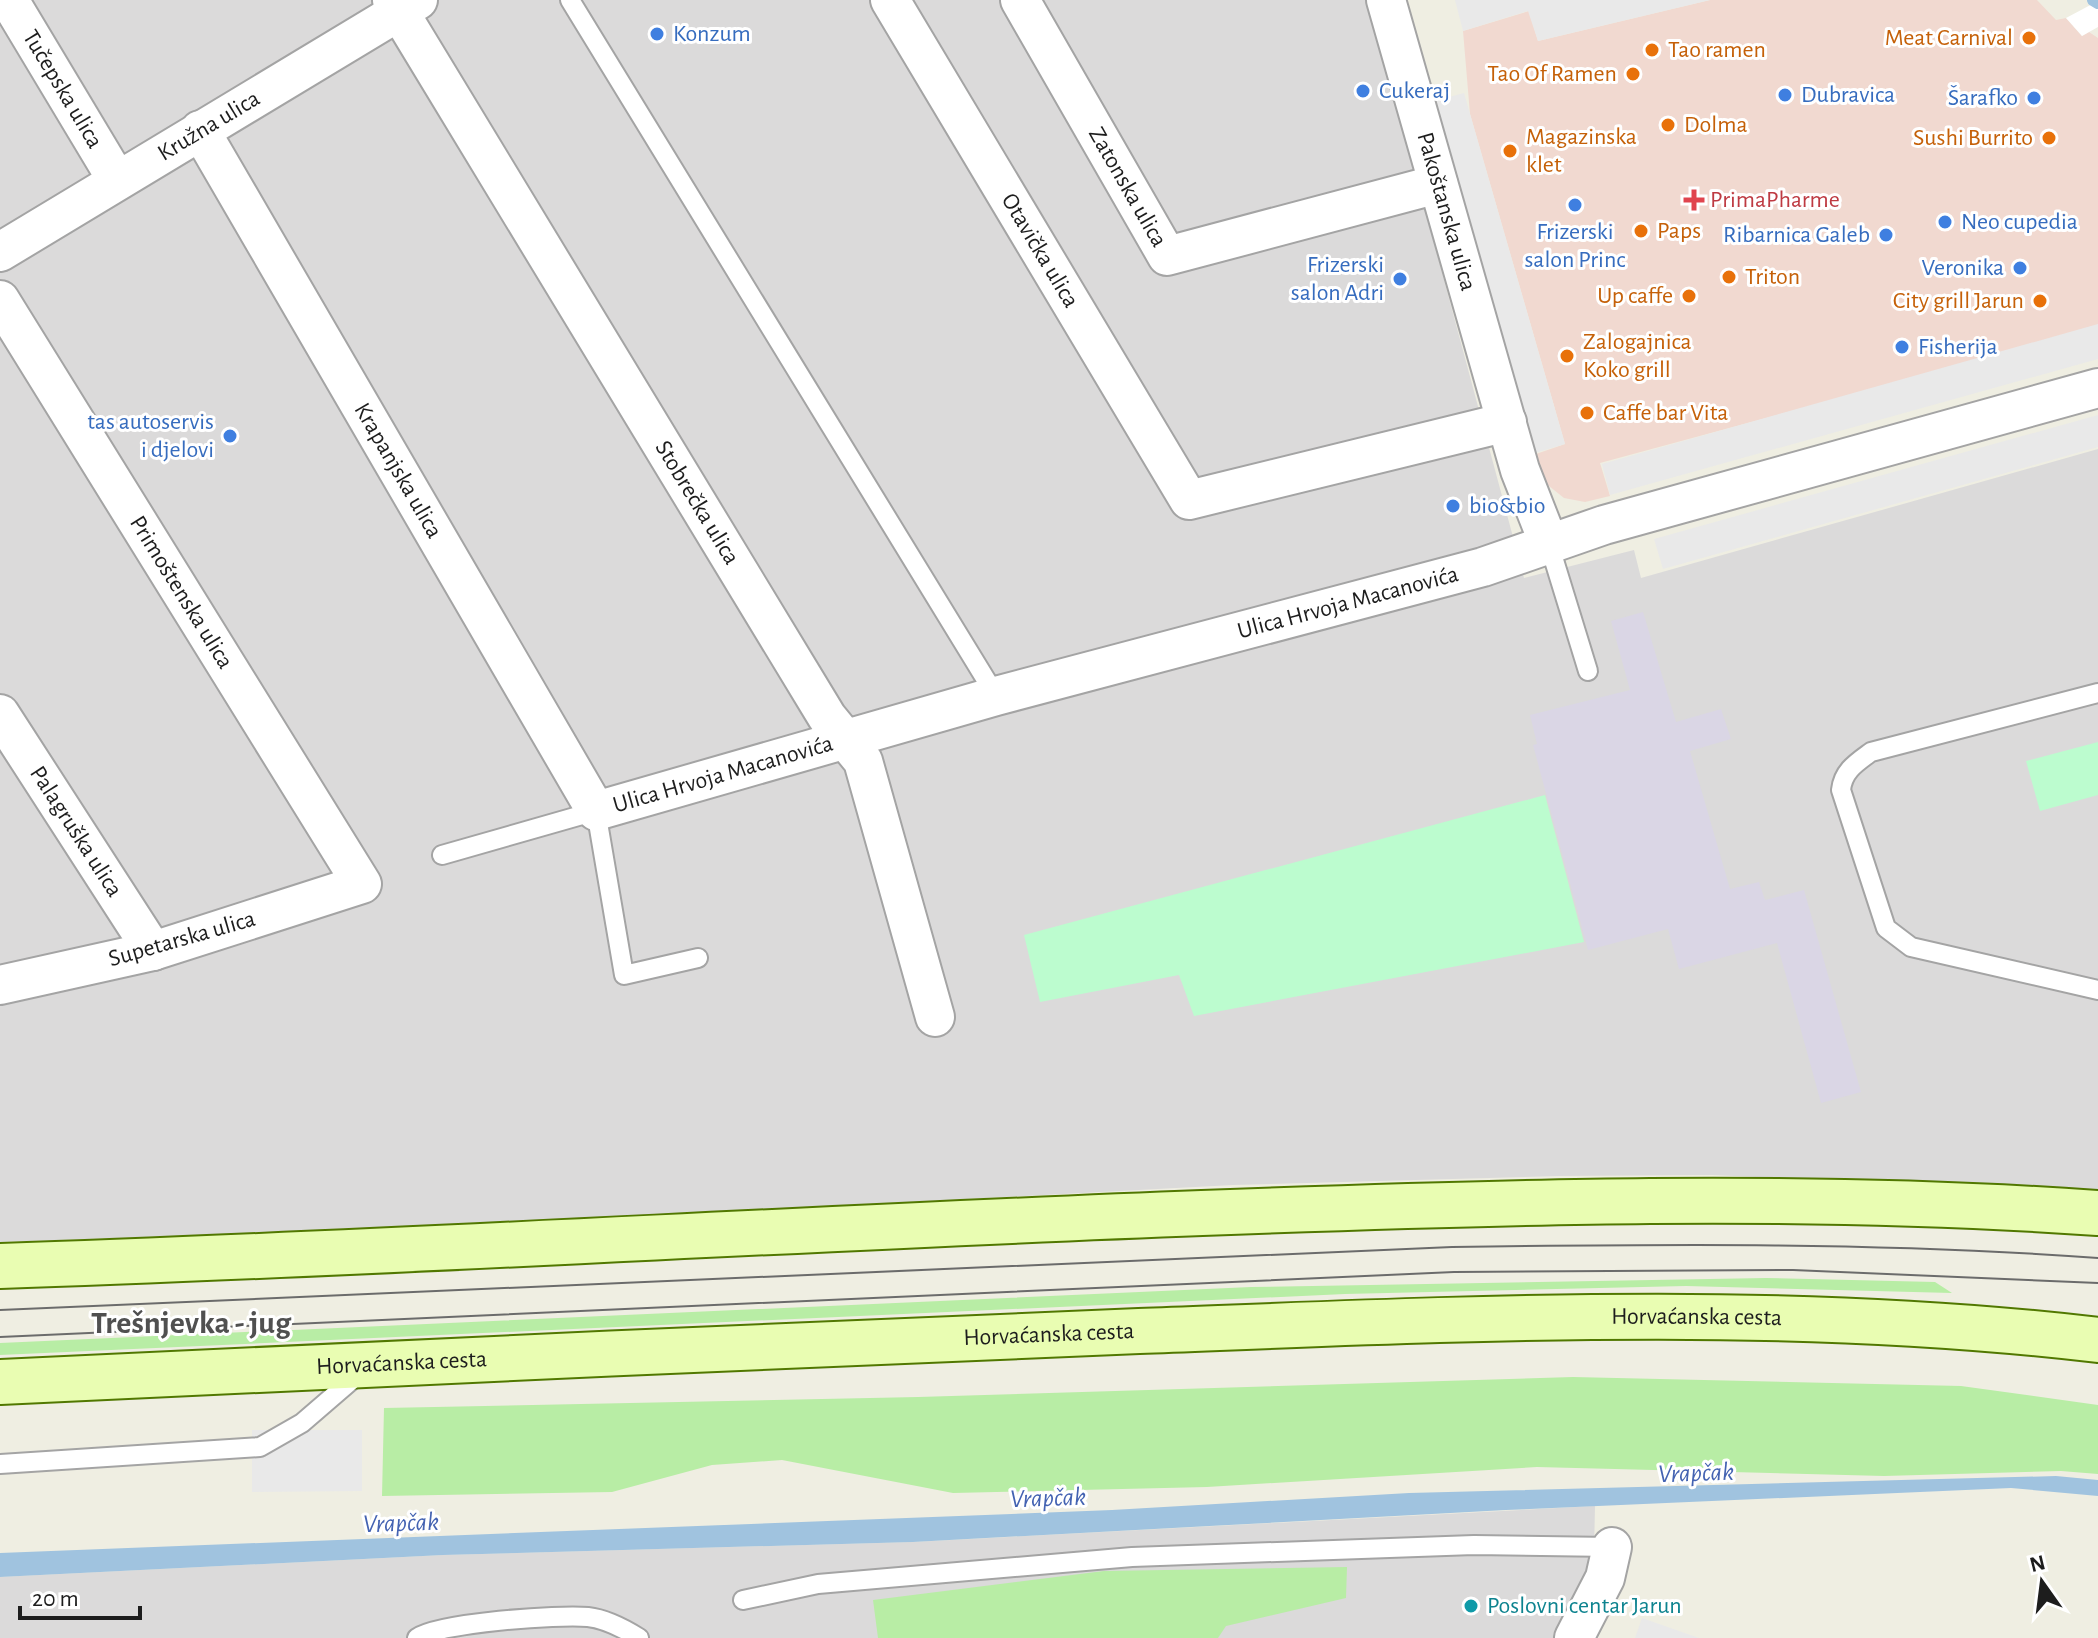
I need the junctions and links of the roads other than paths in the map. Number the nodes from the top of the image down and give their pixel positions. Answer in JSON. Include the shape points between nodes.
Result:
{"nodes":[{"id":1,"x":9,"y":0,"type":"edge"},
{"id":2,"x":570,"y":0,"type":"edge"},
{"id":3,"x":890,"y":0,"type":"edge"},
{"id":4,"x":1020,"y":0,"type":"edge"},
{"id":5,"x":1386,"y":0,"type":"edge"},
{"id":6,"x":403,"y":4,"type":"edge"},
{"id":7,"x":200,"y":130,"type":"junction"},
{"id":8,"x":117,"y":180,"type":"junction"},
{"id":9,"x":1438,"y":184,"type":"junction"},
{"id":10,"x":0,"y":252,"type":"edge"},
{"id":11,"x":0,"y":300,"type":"edge"},
{"id":12,"x":2098,"y":388,"type":"edge"},
{"id":13,"x":1507,"y":422,"type":"junction"},
{"id":14,"x":1549,"y":544,"type":"junction"},
{"id":15,"x":1588,"y":671,"type":"dead end"},
{"id":16,"x":2098,"y":693,"type":"edge"},
{"id":17,"x":996,"y":696,"type":"junction"},
{"id":18,"x":0,"y":714,"type":"edge"},
{"id":19,"x":846,"y":739,"type":"junction"},
{"id":20,"x":596,"y":811,"type":"junction"},
{"id":21,"x":442,"y":855,"type":"dead end"},
{"id":22,"x":362,"y":884,"type":"joint"},
{"id":23,"x":153,"y":951,"type":"junction"},
{"id":24,"x":698,"y":958,"type":"dead end"},
{"id":25,"x":0,"y":985,"type":"edge"},
{"id":26,"x":2098,"y":990,"type":"edge"},
{"id":27,"x":935,"y":1017,"type":"dead end"},
{"id":28,"x":2098,"y":1213,"type":"edge"},
{"id":29,"x":0,"y":1266,"type":"edge"},
{"id":30,"x":2098,"y":1340,"type":"edge"},
{"id":31,"x":369,"y":1365,"type":"junction"},
{"id":32,"x":0,"y":1382,"type":"edge"},
{"id":33,"x":0,"y":1464,"type":"edge"},
{"id":34,"x":1612,"y":1547,"type":"joint"},
{"id":35,"x":743,"y":1600,"type":"dead end"},
{"id":36,"x":417,"y":1638,"type":"edge"},
{"id":37,"x":639,"y":1638,"type":"edge"},
{"id":38,"x":1574,"y":1638,"type":"edge"}],
"edges":[{"from":1,"to":8,"type":"street","name":"Tučepska ulica"},
{"from":2,"to":17,"type":"lane"},
{"from":3,"to":13,"type":"street","name":"Otavička ulica","via":[[1189,500]]},
{"from":4,"to":9,"type":"street","name":"Zatonska ulica","via":[[1167,256]]},
{"from":5,"to":9,"type":"street","name":"Pakoštanska ulica"},
{"from":6,"to":7,"type":"street","name":"Kružna ulica"},
{"from":6,"to":19,"type":"street","name":"Stobrečka ulica","via":[[810,690]]},
{"from":7,"to":8,"type":"street","name":"Kružna ulica"},
{"from":7,"to":20,"type":"street","name":"Krapanjska ulica"},
{"from":8,"to":10,"type":"street","name":"Kružna ulica"},
{"from":9,"to":13,"type":"street","name":"Pakoštanska ulica"},
{"from":11,"to":22,"type":"street","name":"Primoštenska ulica"},
{"from":12,"to":14,"type":"street","name":"Ulica Hrvoja Macanovića"},
{"from":13,"to":14,"type":"street","name":"Pakoštanska ulica"},
{"from":14,"to":15,"type":"lane"},
{"from":14,"to":17,"type":"street","name":"Ulica Hrvoja Macanovića","via":[[1483,567]]},
{"from":16,"to":26,"type":"lane","via":[[1871,752],[1852,765],[1841,790],[1886,928],[1911,947]]},
{"from":17,"to":19,"type":"street","name":"Ulica Hrvoja Macanovića"},
{"from":18,"to":23,"type":"street","name":"Palagruška ulica"},
{"from":19,"to":20,"type":"street","name":"Ulica Hrvoja Macanovića"},
{"from":19,"to":27,"type":"street","name":"Stobrečka ulica","via":[[863,761]]},
{"from":20,"to":21,"type":"lane"},
{"from":20,"to":24,"type":"lane","via":[[624,975]]},
{"from":22,"to":23,"type":"street","name":"Supetarska ulica"},
{"from":23,"to":25,"type":"street","name":"Supetarska ulica"},
{"from":28,"to":29,"type":"street","via":[[1956,1204],[1534,1200]]},
{"from":30,"to":31,"type":"street","name":"Horvaćanska cesta","via":[[1892,1321],[1468,1318]]},
{"from":31,"to":32,"type":"street","name":"Horvaćanska cesta"},
{"from":31,"to":33,"type":"lane","via":[[302,1423],[260,1447]]},
{"from":34,"to":35,"type":"lane","via":[[1474,1545],[1132,1557],[818,1584]]},
{"from":34,"to":38,"type":"street","via":[[1605,1578]]},
{"from":36,"to":37,"type":"lane","via":[[460,1624],[588,1617]]}]}
